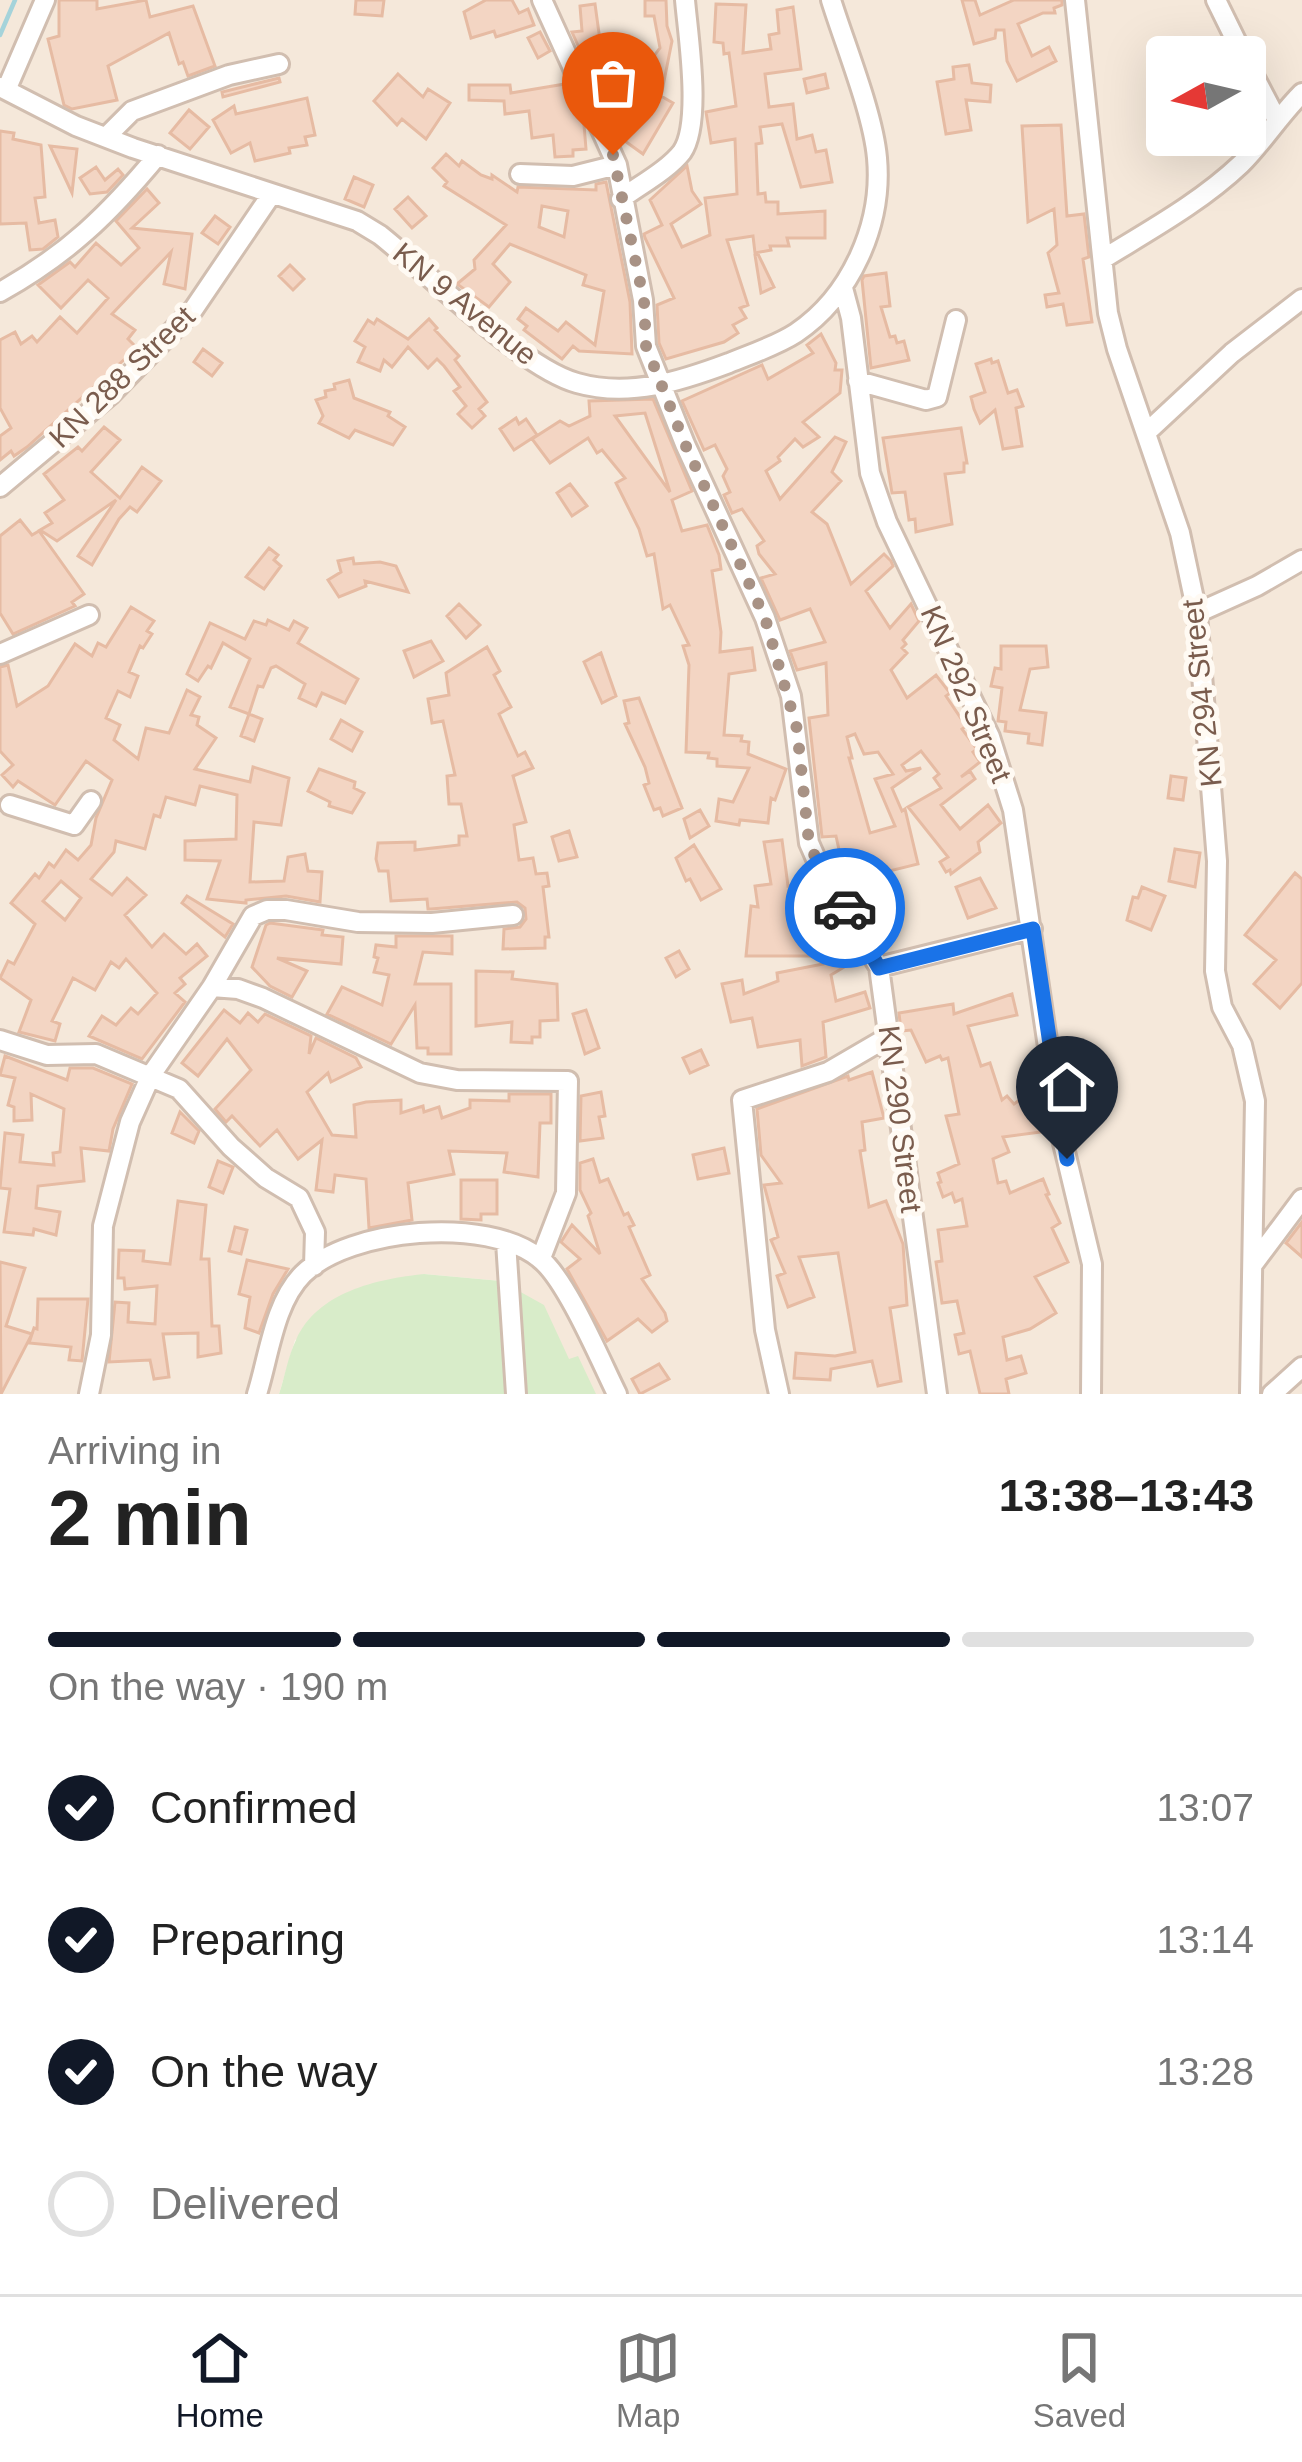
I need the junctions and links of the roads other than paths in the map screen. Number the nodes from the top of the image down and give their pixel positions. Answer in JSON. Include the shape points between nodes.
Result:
{"nodes":[{"id":1,"x":46,"y":0,"type":"edge"},
{"id":2,"x":542,"y":0,"type":"edge"},
{"id":3,"x":685,"y":0,"type":"edge"},
{"id":4,"x":831,"y":0,"type":"edge"},
{"id":5,"x":1076,"y":0,"type":"edge"},
{"id":6,"x":1216,"y":0,"type":"edge"},
{"id":7,"x":1234,"y":36,"type":"edge"},
{"id":8,"x":279,"y":64,"type":"dead end"},
{"id":9,"x":3,"y":87,"type":"edge"},
{"id":10,"x":1302,"y":93,"type":"edge"},
{"id":11,"x":1266,"y":99,"type":"edge"},
{"id":12,"x":1276,"y":118,"type":"junction"},
{"id":13,"x":106,"y":137,"type":"junction"},
{"id":14,"x":158,"y":155,"type":"junction"},
{"id":15,"x":617,"y":165,"type":"junction"},
{"id":16,"x":520,"y":174,"type":"dead end"},
{"id":17,"x":271,"y":195,"type":"junction"},
{"id":18,"x":621,"y":199,"type":"junction"},
{"id":19,"x":1103,"y":259,"type":"junction"},
{"id":20,"x":843,"y":288,"type":"junction"},
{"id":21,"x":0,"y":292,"type":"edge"},
{"id":22,"x":1302,"y":299,"type":"edge"},
{"id":23,"x":956,"y":320,"type":"dead end"},
{"id":24,"x":858,"y":381,"type":"junction"},
{"id":25,"x":664,"y":385,"type":"junction"},
{"id":26,"x":1147,"y":432,"type":"junction"},
{"id":27,"x":0,"y":487,"type":"edge"},
{"id":28,"x":1302,"y":560,"type":"edge"},
{"id":29,"x":1197,"y":613,"type":"junction"},
{"id":30,"x":89,"y":615,"type":"dead end"},
{"id":31,"x":0,"y":654,"type":"edge"},
{"id":32,"x":92,"y":801,"type":"dead end"},
{"id":33,"x":3,"y":805,"type":"edge"},
{"id":34,"x":513,"y":915,"type":"dead end"},
{"id":35,"x":1033,"y":929,"type":"junction"},
{"id":36,"x":879,"y":968,"type":"junction"},
{"id":37,"x":212,"y":987,"type":"junction"},
{"id":38,"x":889,"y":1036,"type":"junction"},
{"id":39,"x":0,"y":1040,"type":"edge"},
{"id":40,"x":151,"y":1075,"type":"junction"},
{"id":41,"x":1302,"y":1198,"type":"edge"},
{"id":42,"x":506,"y":1242,"type":"junction"},
{"id":43,"x":541,"y":1258,"type":"junction"},
{"id":44,"x":1254,"y":1263,"type":"junction"},
{"id":45,"x":314,"y":1266,"type":"junction"},
{"id":46,"x":1302,"y":1367,"type":"edge"},
{"id":47,"x":89,"y":1394,"type":"edge"},
{"id":48,"x":257,"y":1394,"type":"edge"},
{"id":49,"x":516,"y":1394,"type":"edge"},
{"id":50,"x":617,"y":1394,"type":"edge"},
{"id":51,"x":778,"y":1394,"type":"edge"},
{"id":52,"x":937,"y":1394,"type":"edge"},
{"id":53,"x":1091,"y":1394,"type":"edge"},
{"id":54,"x":1250,"y":1394,"type":"edge"},
{"id":55,"x":1272,"y":1394,"type":"edge"}],
"edges":[{"from":1,"to":9,"type":"street"},
{"from":2,"to":15,"type":"street","name":"KN 290 Street"},
{"from":3,"to":18,"type":"street","via":[[688,139],[680,155]]},
{"from":4,"to":20,"type":"street","name":"KN 9 Avenue","via":[[878,160],[874,212]]},
{"from":5,"to":19,"type":"street","name":"KN 294 Street"},
{"from":6,"to":7,"type":"street"},
{"from":8,"to":13,"type":"street","via":[[132,111]]},
{"from":9,"to":13,"type":"street","name":"KN 9 Avenue"},
{"from":10,"to":12,"type":"street"},
{"from":11,"to":12,"type":"street"},
{"from":12,"to":19,"type":"street","via":[[1245,161],[1203,196]]},
{"from":13,"to":14,"type":"street","name":"KN 9 Avenue"},
{"from":14,"to":17,"type":"street","name":"KN 9 Avenue"},
{"from":14,"to":21,"type":"street","via":[[82,239]]},
{"from":15,"to":16,"type":"street","via":[[573,176]]},
{"from":15,"to":18,"type":"street","name":"KN 290 Street"},
{"from":17,"to":25,"type":"street","name":"KN 9 Avenue","via":[[380,235],[544,369],[578,384]]},
{"from":17,"to":27,"type":"street","name":"KN 288 Street","via":[[194,310],[110,395]]},
{"from":18,"to":25,"type":"street","name":"KN 290 Street","via":[[646,346]]},
{"from":19,"to":26,"type":"street","name":"KN 294 Street","via":[[1117,350]]},
{"from":20,"to":24,"type":"street","name":"KN 292 Street"},
{"from":20,"to":25,"type":"street","name":"KN 9 Avenue","via":[[795,333]]},
{"from":22,"to":26,"type":"street"},
{"from":23,"to":24,"type":"street","via":[[937,397]]},
{"from":24,"to":35,"type":"street","name":"KN 292 Street","via":[[870,473],[887,521],[995,755]]},
{"from":25,"to":36,"type":"street","name":"KN 290 Street","via":[[791,696],[809,843]]},
{"from":26,"to":29,"type":"street","name":"KN 294 Street"},
{"from":28,"to":29,"type":"street"},
{"from":29,"to":44,"type":"street","name":"KN 294 Street","via":[[1217,861],[1215,971],[1255,1101]]},
{"from":30,"to":31,"type":"street"},
{"from":32,"to":33,"type":"street","via":[[74,825]]},
{"from":34,"to":37,"type":"street","via":[[358,922],[267,910],[253,916]]},
{"from":35,"to":36,"type":"street"},
{"from":35,"to":53,"type":"street","name":"KN 292 Street","via":[[1061,1135],[1092,1264]]},
{"from":36,"to":38,"type":"street","name":"KN 290 Street"},
{"from":37,"to":40,"type":"street"},
{"from":37,"to":43,"type":"street","via":[[263,998],[420,1073],[568,1081],[566,1193]]},
{"from":38,"to":51,"type":"street","via":[[828,1072],[742,1100]]},
{"from":38,"to":52,"type":"street","name":"KN 290 Street"},
{"from":39,"to":40,"type":"street","via":[[47,1055],[96,1054]]},
{"from":40,"to":45,"type":"street","via":[[179,1089],[231,1147],[299,1198],[314,1232]]},
{"from":40,"to":47,"type":"street","via":[[103,1226],[101,1335]]},
{"from":41,"to":44,"type":"street"},
{"from":42,"to":43,"type":"street"},
{"from":42,"to":45,"type":"street","via":[[439,1232],[370,1239]]},
{"from":42,"to":49,"type":"street"},
{"from":43,"to":50,"type":"street"},
{"from":44,"to":54,"type":"street","name":"KN 294 Street"},
{"from":45,"to":48,"type":"street","via":[[280,1312]]},
{"from":46,"to":55,"type":"street"}]}
